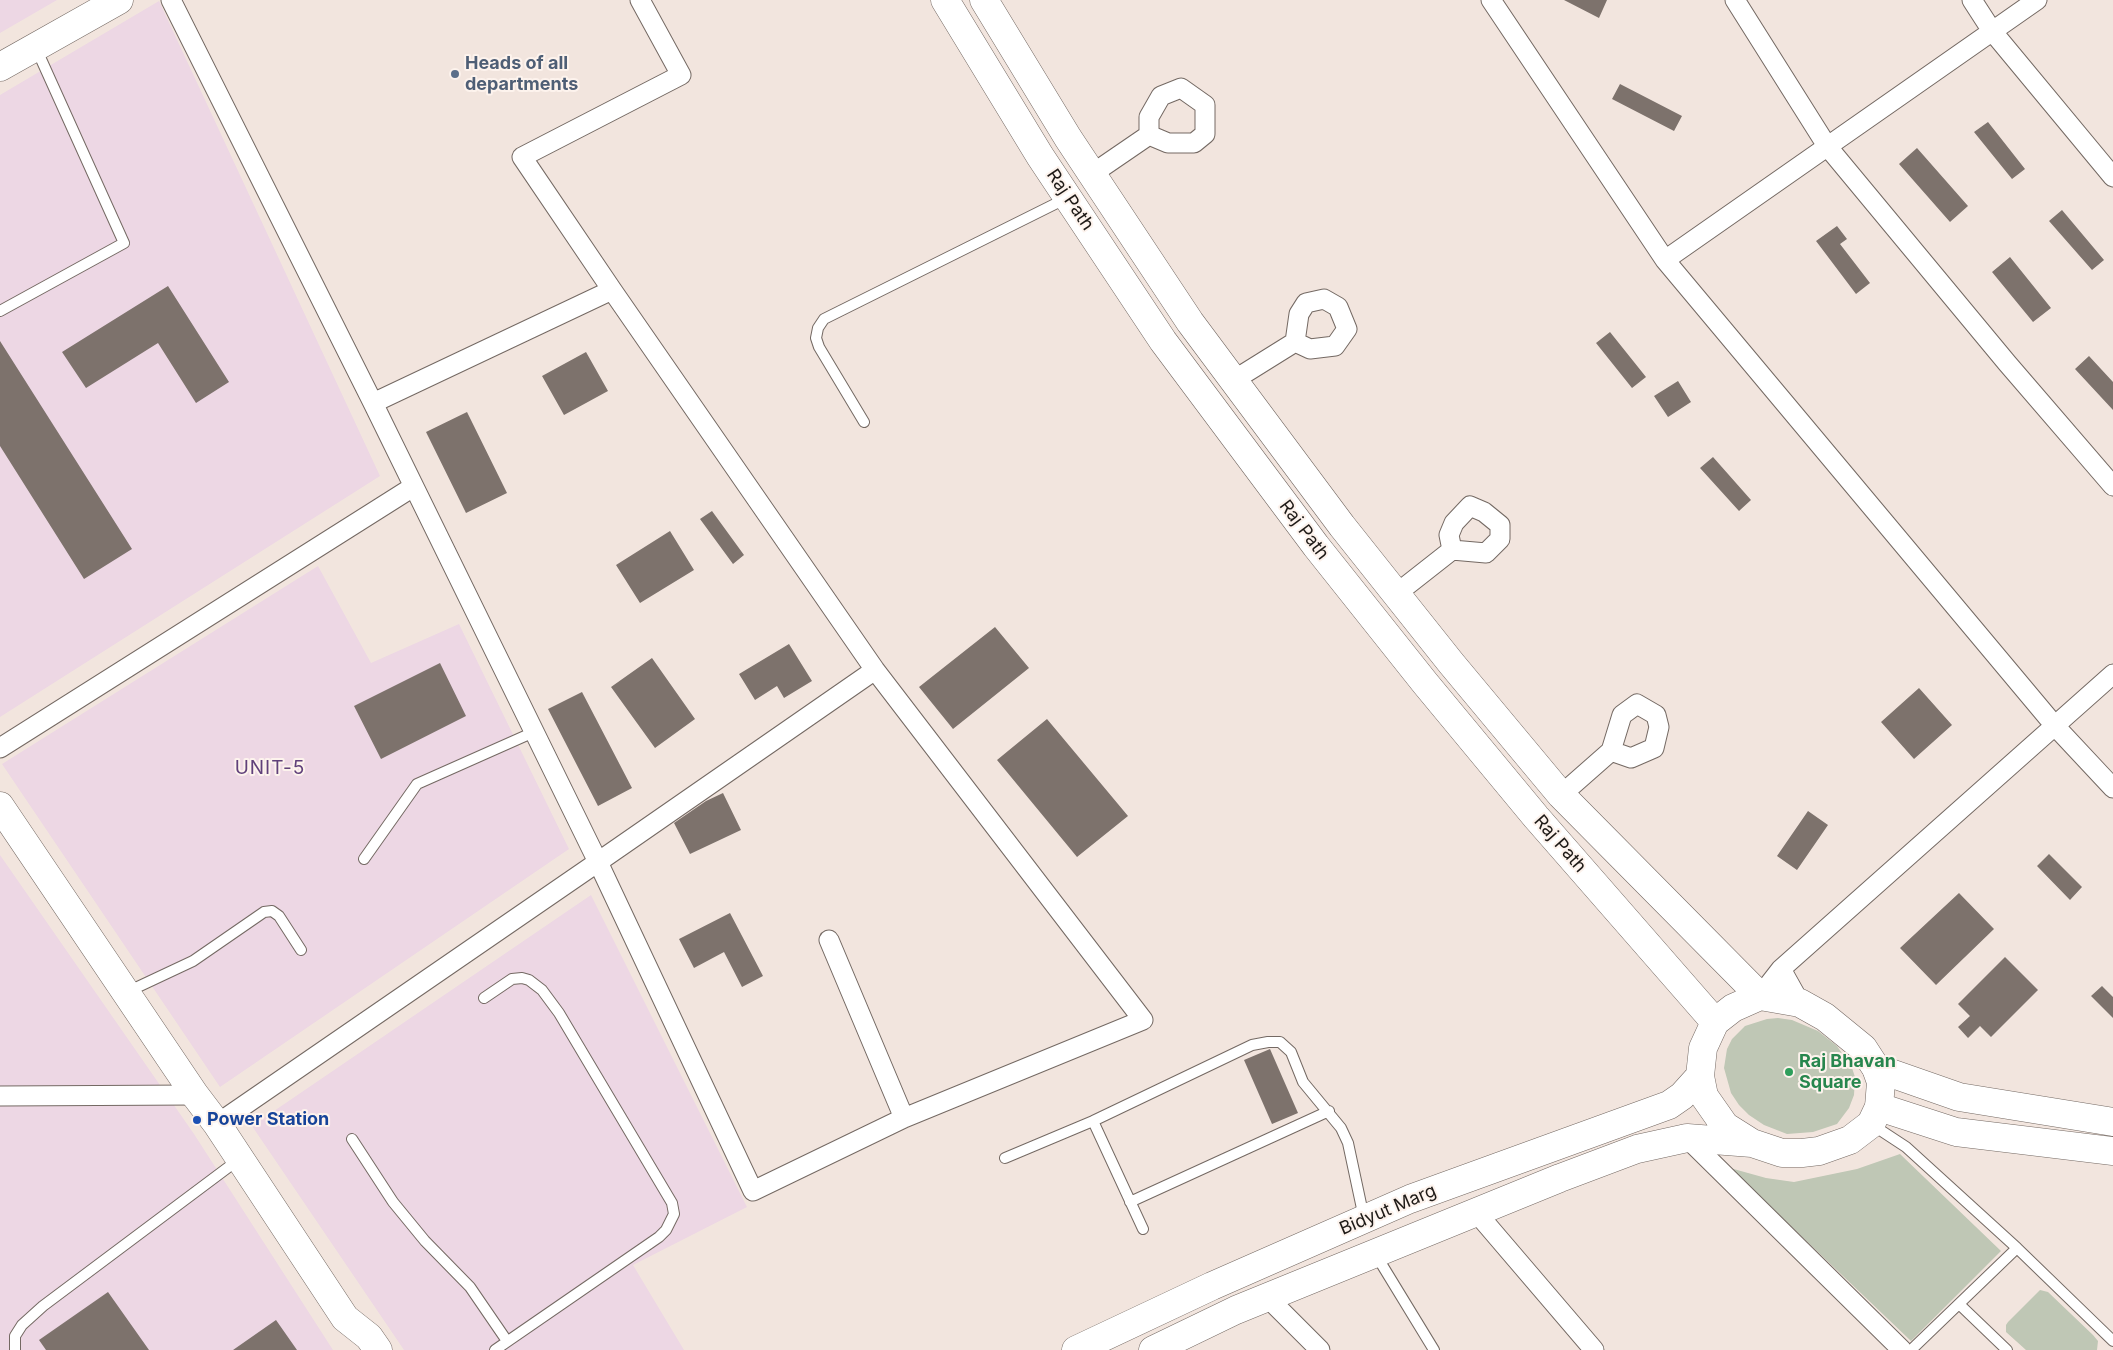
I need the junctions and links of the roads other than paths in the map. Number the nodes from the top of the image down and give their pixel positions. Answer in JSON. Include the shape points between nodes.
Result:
{"nodes":[{"id":1,"x":119,"y":0,"type":"edge"},
{"id":2,"x":170,"y":0,"type":"edge"},
{"id":3,"x":640,"y":0,"type":"edge"},
{"id":4,"x":945,"y":0,"type":"edge"},
{"id":5,"x":984,"y":0,"type":"edge"},
{"id":6,"x":1491,"y":0,"type":"edge"},
{"id":7,"x":1735,"y":0,"type":"edge"},
{"id":8,"x":1972,"y":0,"type":"edge"},
{"id":9,"x":2037,"y":0,"type":"edge"},
{"id":10,"x":1992,"y":31,"type":"junction"},
{"id":11,"x":36,"y":48,"type":"junction"},
{"id":12,"x":0,"y":67,"type":"edge"},
{"id":13,"x":1149,"y":135,"type":"dead end"},
{"id":14,"x":1827,"y":146,"type":"junction"},
{"id":15,"x":1092,"y":174,"type":"junction"},
{"id":16,"x":2113,"y":177,"type":"edge"},
{"id":17,"x":1068,"y":198,"type":"junction"},
{"id":18,"x":1665,"y":260,"type":"junction"},
{"id":19,"x":612,"y":290,"type":"junction"},
{"id":20,"x":0,"y":310,"type":"edge"},
{"id":21,"x":1295,"y":342,"type":"dead end"},
{"id":22,"x":1234,"y":380,"type":"junction"},
{"id":23,"x":373,"y":403,"type":"junction"},
{"id":24,"x":864,"y":422,"type":"dead end"},
{"id":25,"x":2113,"y":486,"type":"edge"},
{"id":26,"x":413,"y":487,"type":"junction"},
{"id":27,"x":1452,"y":550,"type":"dead end"},
{"id":28,"x":1396,"y":594,"type":"junction"},
{"id":29,"x":875,"y":670,"type":"junction"},
{"id":30,"x":2113,"y":674,"type":"edge"},
{"id":31,"x":2055,"y":726,"type":"junction"},
{"id":32,"x":534,"y":732,"type":"junction"},
{"id":33,"x":0,"y":748,"type":"edge"},
{"id":34,"x":1611,"y":751,"type":"dead end"},
{"id":35,"x":2113,"y":788,"type":"edge"},
{"id":36,"x":1561,"y":795,"type":"junction"},
{"id":37,"x":0,"y":806,"type":"edge"},
{"id":38,"x":364,"y":860,"type":"dead end"},
{"id":39,"x":598,"y":862,"type":"junction"},
{"id":40,"x":829,"y":940,"type":"dead end"},
{"id":41,"x":301,"y":950,"type":"dead end"},
{"id":42,"x":1781,"y":969,"type":"junction"},
{"id":43,"x":126,"y":992,"type":"junction"},
{"id":44,"x":1760,"y":996,"type":"junction"},
{"id":45,"x":484,"y":998,"type":"dead end"},
{"id":46,"x":1800,"y":1003,"type":"junction"},
{"id":47,"x":1715,"y":1022,"type":"junction"},
{"id":48,"x":1876,"y":1068,"type":"junction"},
{"id":49,"x":1700,"y":1076,"type":"junction"},
{"id":50,"x":195,"y":1095,"type":"junction"},
{"id":51,"x":0,"y":1096,"type":"edge"},
{"id":52,"x":1329,"y":1112,"type":"junction"},
{"id":53,"x":1875,"y":1115,"type":"junction"},
{"id":54,"x":904,"y":1118,"type":"junction"},
{"id":55,"x":1093,"y":1121,"type":"junction"},
{"id":56,"x":2113,"y":1122,"type":"edge"},
{"id":57,"x":217,"y":1124,"type":"junction"},
{"id":58,"x":1687,"y":1138,"type":"junction"},
{"id":59,"x":352,"y":1139,"type":"dead end"},
{"id":60,"x":1752,"y":1143,"type":"junction"},
{"id":61,"x":2113,"y":1151,"type":"edge"},
{"id":62,"x":1004,"y":1158,"type":"dead end"},
{"id":63,"x":240,"y":1159,"type":"junction"},
{"id":64,"x":1130,"y":1202,"type":"junction"},
{"id":65,"x":1476,"y":1212,"type":"junction"},
{"id":66,"x":1364,"y":1219,"type":"junction"},
{"id":67,"x":1143,"y":1230,"type":"dead end"},
{"id":68,"x":2017,"y":1248,"type":"junction"},
{"id":69,"x":1375,"y":1254,"type":"junction"},
{"id":70,"x":1268,"y":1298,"type":"junction"},
{"id":71,"x":1959,"y":1304,"type":"junction"},
{"id":72,"x":346,"y":1318,"type":"junction"},
{"id":73,"x":507,"y":1341,"type":"junction"},
{"id":74,"x":2113,"y":1341,"type":"edge"},
{"id":75,"x":15,"y":1350,"type":"edge"},
{"id":76,"x":354,"y":1350,"type":"edge"},
{"id":77,"x":378,"y":1350,"type":"edge"},
{"id":78,"x":494,"y":1350,"type":"edge"},
{"id":79,"x":1076,"y":1350,"type":"edge"},
{"id":80,"x":1153,"y":1350,"type":"edge"},
{"id":81,"x":1320,"y":1350,"type":"edge"},
{"id":82,"x":1434,"y":1350,"type":"edge"},
{"id":83,"x":1594,"y":1350,"type":"edge"},
{"id":84,"x":1902,"y":1350,"type":"edge"},
{"id":85,"x":1911,"y":1350,"type":"edge"},
{"id":86,"x":2007,"y":1350,"type":"edge"}],
"edges":[{"from":1,"to":11,"type":"main road"},
{"from":2,"to":23,"type":"street"},
{"from":3,"to":19,"type":"street","via":[[681,75],[522,157]]},
{"from":4,"to":17,"type":"main road","name":"Raj Path"},
{"from":5,"to":15,"type":"main road","name":"Raj Path"},
{"from":6,"to":18,"type":"street"},
{"from":7,"to":14,"type":"street"},
{"from":8,"to":10,"type":"street"},
{"from":9,"to":10,"type":"street"},
{"from":10,"to":14,"type":"street"},
{"from":10,"to":16,"type":"street"},
{"from":11,"to":12,"type":"main road"},
{"from":11,"to":20,"type":"lane","via":[[124,243]]},
{"from":13,"to":15,"type":"street"},
{"from":14,"to":18,"type":"street"},
{"from":14,"to":25,"type":"street","via":[[2006,364]]},
{"from":15,"to":22,"type":"main road","name":"Raj Path","via":[[1190,322]]},
{"from":17,"to":24,"type":"lane","via":[[824,319],[816,338],[819,347]]},
{"from":17,"to":47,"type":"main road","name":"Raj Path","via":[[1163,341],[1316,546],[1536,817]]},
{"from":18,"to":31,"type":"street"},
{"from":19,"to":23,"type":"street"},
{"from":19,"to":29,"type":"street"},
{"from":21,"to":22,"type":"street"},
{"from":22,"to":28,"type":"main road","name":"Raj Path"},
{"from":23,"to":26,"type":"street"},
{"from":26,"to":32,"type":"street"},
{"from":26,"to":33,"type":"street"},
{"from":27,"to":28,"type":"street"},
{"from":28,"to":36,"type":"main road","name":"Raj Path"},
{"from":29,"to":39,"type":"street"},
{"from":29,"to":54,"type":"street","via":[[1144,1020]]},
{"from":30,"to":31,"type":"street"},
{"from":31,"to":35,"type":"street"},
{"from":31,"to":42,"type":"street"},
{"from":32,"to":38,"type":"lane","via":[[417,784]]},
{"from":32,"to":39,"type":"street"},
{"from":34,"to":36,"type":"street"},
{"from":36,"to":44,"type":"main road","name":"Raj Path"},
{"from":37,"to":43,"type":"main road"},
{"from":39,"to":54,"type":"street","via":[[753,1191]]},
{"from":39,"to":57,"type":"street"},
{"from":40,"to":54,"type":"street"},
{"from":41,"to":43,"type":"lane","via":[[279,916],[264,912],[193,961]]},
{"from":42,"to":44,"type":"street"},
{"from":42,"to":46,"type":"street"},
{"from":43,"to":50,"type":"main road"},
{"from":44,"to":46,"type":"main road"},
{"from":44,"to":47,"type":"main road","via":[[1733,1008]]},
{"from":45,"to":73,"type":"lane","via":[[512,979],[529,980],[542,990],[559,1013],[672,1203],[674,1214],[659,1237]]},
{"from":46,"to":48,"type":"main road","via":[[1825,1018],[1862,1048]]},
{"from":47,"to":49,"type":"main road","via":[[1703,1048]]},
{"from":48,"to":53,"type":"main road","via":[[1881,1082]]},
{"from":48,"to":56,"type":"main road","via":[[1959,1097]]},
{"from":49,"to":60,"type":"main road","via":[[1704,1096],[1725,1126]]},
{"from":49,"to":66,"type":"main road","name":"Bidyut Marg","via":[[1669,1105],[1410,1198]]},
{"from":50,"to":51,"type":"street"},
{"from":50,"to":57,"type":"main road"},
{"from":52,"to":55,"type":"lane","via":[[1303,1082],[1286,1046],[1280,1042],[1268,1042],[1252,1045]]},
{"from":52,"to":64,"type":"lane"},
{"from":52,"to":66,"type":"lane","via":[[1348,1143]]},
{"from":53,"to":60,"type":"main road","via":[[1850,1140],[1838,1145],[1802,1153],[1782,1153]]},
{"from":53,"to":61,"type":"main road","via":[[1956,1132]]},
{"from":53,"to":68,"type":"lane"},
{"from":55,"to":62,"type":"lane"},
{"from":55,"to":64,"type":"lane"},
{"from":57,"to":63,"type":"main road"},
{"from":58,"to":60,"type":"main road","name":"Bidyut Marg"},
{"from":58,"to":65,"type":"main road","name":"Bidyut Marg","via":[[1637,1149]]},
{"from":58,"to":84,"type":"street"},
{"from":59,"to":73,"type":"lane","via":[[393,1202],[470,1287]]},
{"from":63,"to":72,"type":"main road"},
{"from":63,"to":75,"type":"lane","via":[[22,1324],[15,1336]]},
{"from":64,"to":67,"type":"lane"},
{"from":65,"to":69,"type":"main road","name":"Bidyut Marg"},
{"from":65,"to":83,"type":"street"},
{"from":66,"to":79,"type":"main road","name":"Bidyut Marg"},
{"from":68,"to":71,"type":"lane"},
{"from":68,"to":74,"type":"lane"},
{"from":69,"to":70,"type":"main road","name":"Bidyut Marg"},
{"from":69,"to":82,"type":"lane"},
{"from":70,"to":80,"type":"main road","name":"Bidyut Marg"},
{"from":70,"to":81,"type":"street"},
{"from":71,"to":85,"type":"lane"},
{"from":71,"to":86,"type":"lane"},
{"from":72,"to":76,"type":"main road"},
{"from":72,"to":77,"type":"main road","via":[[369,1337]]},
{"from":73,"to":78,"type":"lane"}]}
